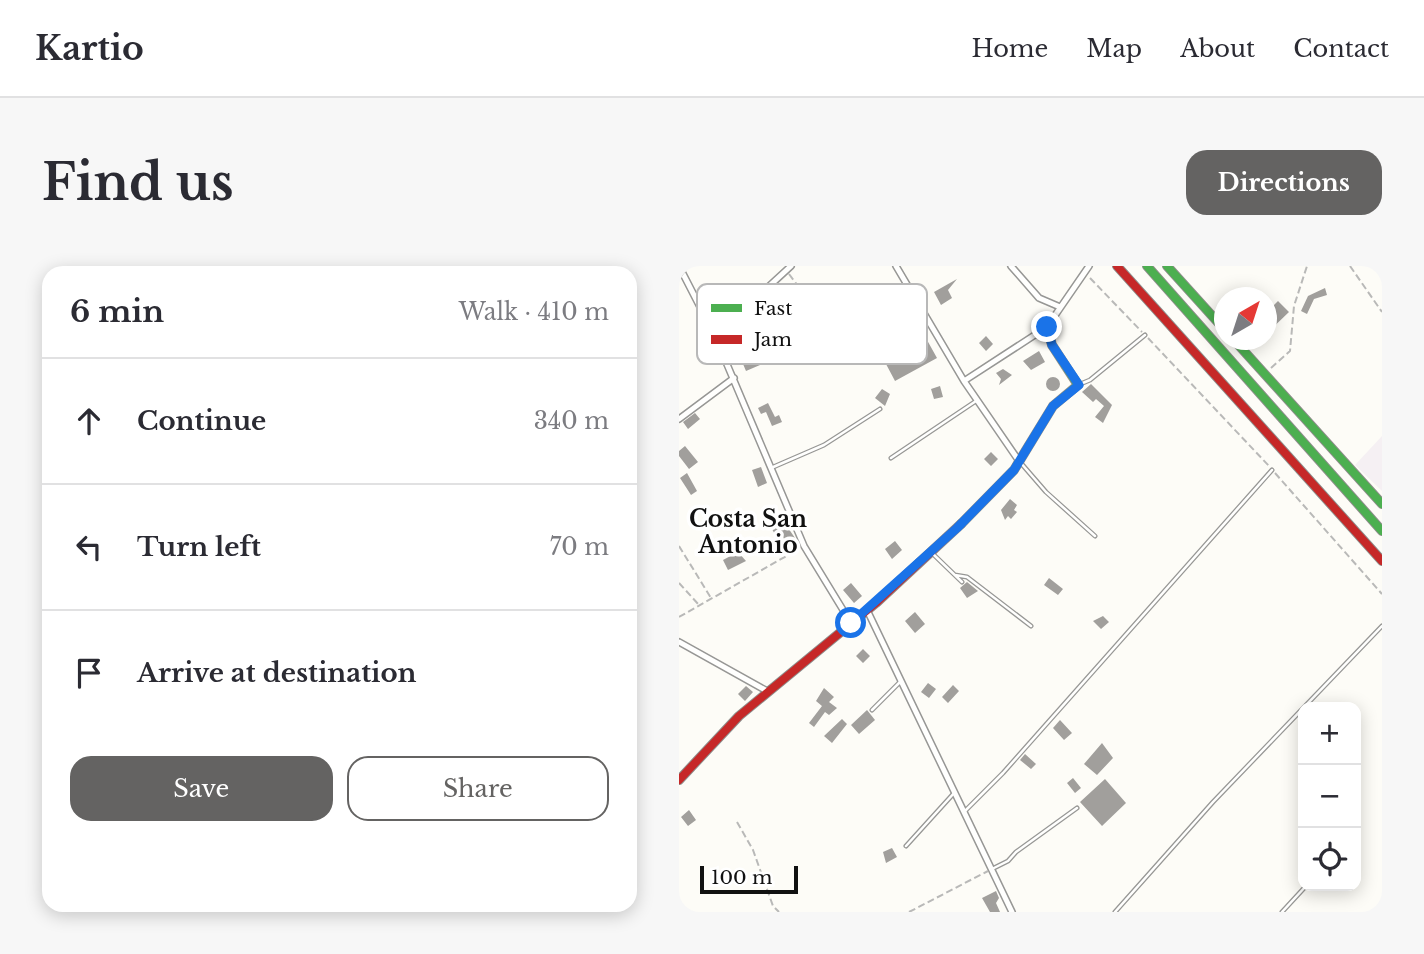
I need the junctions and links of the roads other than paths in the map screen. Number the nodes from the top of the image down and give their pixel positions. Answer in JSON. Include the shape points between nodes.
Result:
{"nodes":[{"id":1,"x":679,"y":266,"type":"edge"},
{"id":2,"x":896,"y":266,"type":"edge"},
{"id":3,"x":1011,"y":266,"type":"edge"},
{"id":4,"x":1089,"y":266,"type":"edge"},
{"id":5,"x":1117,"y":266,"type":"edge"},
{"id":6,"x":1147,"y":266,"type":"edge"},
{"id":7,"x":1167,"y":266,"type":"edge"},
{"id":8,"x":789,"y":268,"type":"edge"},
{"id":9,"x":772,"y":284,"type":"edge"},
{"id":10,"x":907,"y":284,"type":"edge"},
{"id":11,"x":697,"y":301,"type":"edge"},
{"id":12,"x":1060,"y":307,"type":"junction"},
{"id":13,"x":927,"y":318,"type":"edge"},
{"id":14,"x":1214,"y":318,"type":"edge"},
{"id":15,"x":1047,"y":327,"type":"junction"},
{"id":16,"x":1145,"y":335,"type":"road end"},
{"id":17,"x":1243,"y":350,"type":"edge"},
{"id":18,"x":728,"y":364,"type":"edge"},
{"id":19,"x":734,"y":378,"type":"junction"},
{"id":20,"x":964,"y":381,"type":"junction"},
{"id":21,"x":1079,"y":385,"type":"junction"},
{"id":22,"x":977,"y":400,"type":"junction"},
{"id":23,"x":880,"y":409,"type":"dead end"},
{"id":24,"x":679,"y":418,"type":"edge"},
{"id":25,"x":891,"y":458,"type":"dead end"},
{"id":26,"x":1020,"y":461,"type":"junction"},
{"id":27,"x":771,"y":468,"type":"junction"},
{"id":28,"x":1272,"y":470,"type":"road end"},
{"id":29,"x":1382,"y":504,"type":"edge"},
{"id":30,"x":1382,"y":531,"type":"edge"},
{"id":31,"x":1095,"y":536,"type":"dead end"},
{"id":32,"x":930,"y":552,"type":"junction"},
{"id":33,"x":1382,"y":561,"type":"edge"},
{"id":34,"x":955,"y":575,"type":"junction"},
{"id":35,"x":962,"y":582,"type":"dead end"},
{"id":36,"x":867,"y":610,"type":"junction"},
{"id":37,"x":851,"y":623,"type":"junction"},
{"id":38,"x":1031,"y":626,"type":"dead end"},
{"id":39,"x":1382,"y":626,"type":"edge"},
{"id":40,"x":679,"y":642,"type":"edge"},
{"id":41,"x":901,"y":681,"type":"junction"},
{"id":42,"x":767,"y":691,"type":"junction"},
{"id":43,"x":872,"y":710,"type":"dead end"},
{"id":44,"x":679,"y":780,"type":"edge"},
{"id":45,"x":955,"y":792,"type":"junction"},
{"id":46,"x":1077,"y":808,"type":"dead end"},
{"id":47,"x":964,"y":812,"type":"junction"},
{"id":48,"x":906,"y":846,"type":"dead end"},
{"id":49,"x":992,"y":869,"type":"junction"},
{"id":50,"x":1301,"y":891,"type":"edge"},
{"id":51,"x":1013,"y":912,"type":"edge"},
{"id":52,"x":1115,"y":912,"type":"edge"},
{"id":53,"x":1282,"y":912,"type":"edge"}],
"edges":[{"from":1,"to":11,"type":"street"},
{"from":2,"to":10,"type":"street"},
{"from":3,"to":12,"type":"street","via":[[1039,298]]},
{"from":4,"to":12,"type":"street"},
{"from":5,"to":33,"type":"main road"},
{"from":6,"to":30,"type":"main road"},
{"from":7,"to":14,"type":"main road"},
{"from":8,"to":9,"type":"street"},
{"from":12,"to":15,"type":"street"},
{"from":13,"to":20,"type":"street"},
{"from":15,"to":20,"type":"street"},
{"from":15,"to":21,"type":"main road","via":[[1052,345]]},
{"from":16,"to":21,"type":"lane"},
{"from":17,"to":29,"type":"main road"},
{"from":18,"to":19,"type":"street"},
{"from":19,"to":24,"type":"street"},
{"from":19,"to":27,"type":"street"},
{"from":20,"to":22,"type":"street"},
{"from":21,"to":26,"type":"main road","via":[[1053,406]]},
{"from":22,"to":25,"type":"lane"},
{"from":22,"to":26,"type":"street"},
{"from":23,"to":27,"type":"lane","via":[[824,445]]},
{"from":26,"to":31,"type":"lane","via":[[1046,492]]},
{"from":26,"to":32,"type":"main road"},
{"from":27,"to":37,"type":"street","via":[[804,546]]},
{"from":28,"to":47,"type":"lane","via":[[1003,774]]},
{"from":32,"to":34,"type":"lane"},
{"from":32,"to":36,"type":"main road"},
{"from":34,"to":35,"type":"lane"},
{"from":34,"to":38,"type":"lane","via":[[967,577]]},
{"from":36,"to":37,"type":"main road"},
{"from":36,"to":41,"type":"street"},
{"from":37,"to":42,"type":"main road"},
{"from":39,"to":52,"type":"lane"},
{"from":40,"to":42,"type":"street"},
{"from":41,"to":43,"type":"lane"},
{"from":41,"to":45,"type":"street"},
{"from":42,"to":44,"type":"main road"},
{"from":45,"to":47,"type":"street"},
{"from":45,"to":48,"type":"lane"},
{"from":46,"to":49,"type":"lane"},
{"from":47,"to":49,"type":"street"},
{"from":49,"to":51,"type":"street"},
{"from":50,"to":53,"type":"lane"}]}
